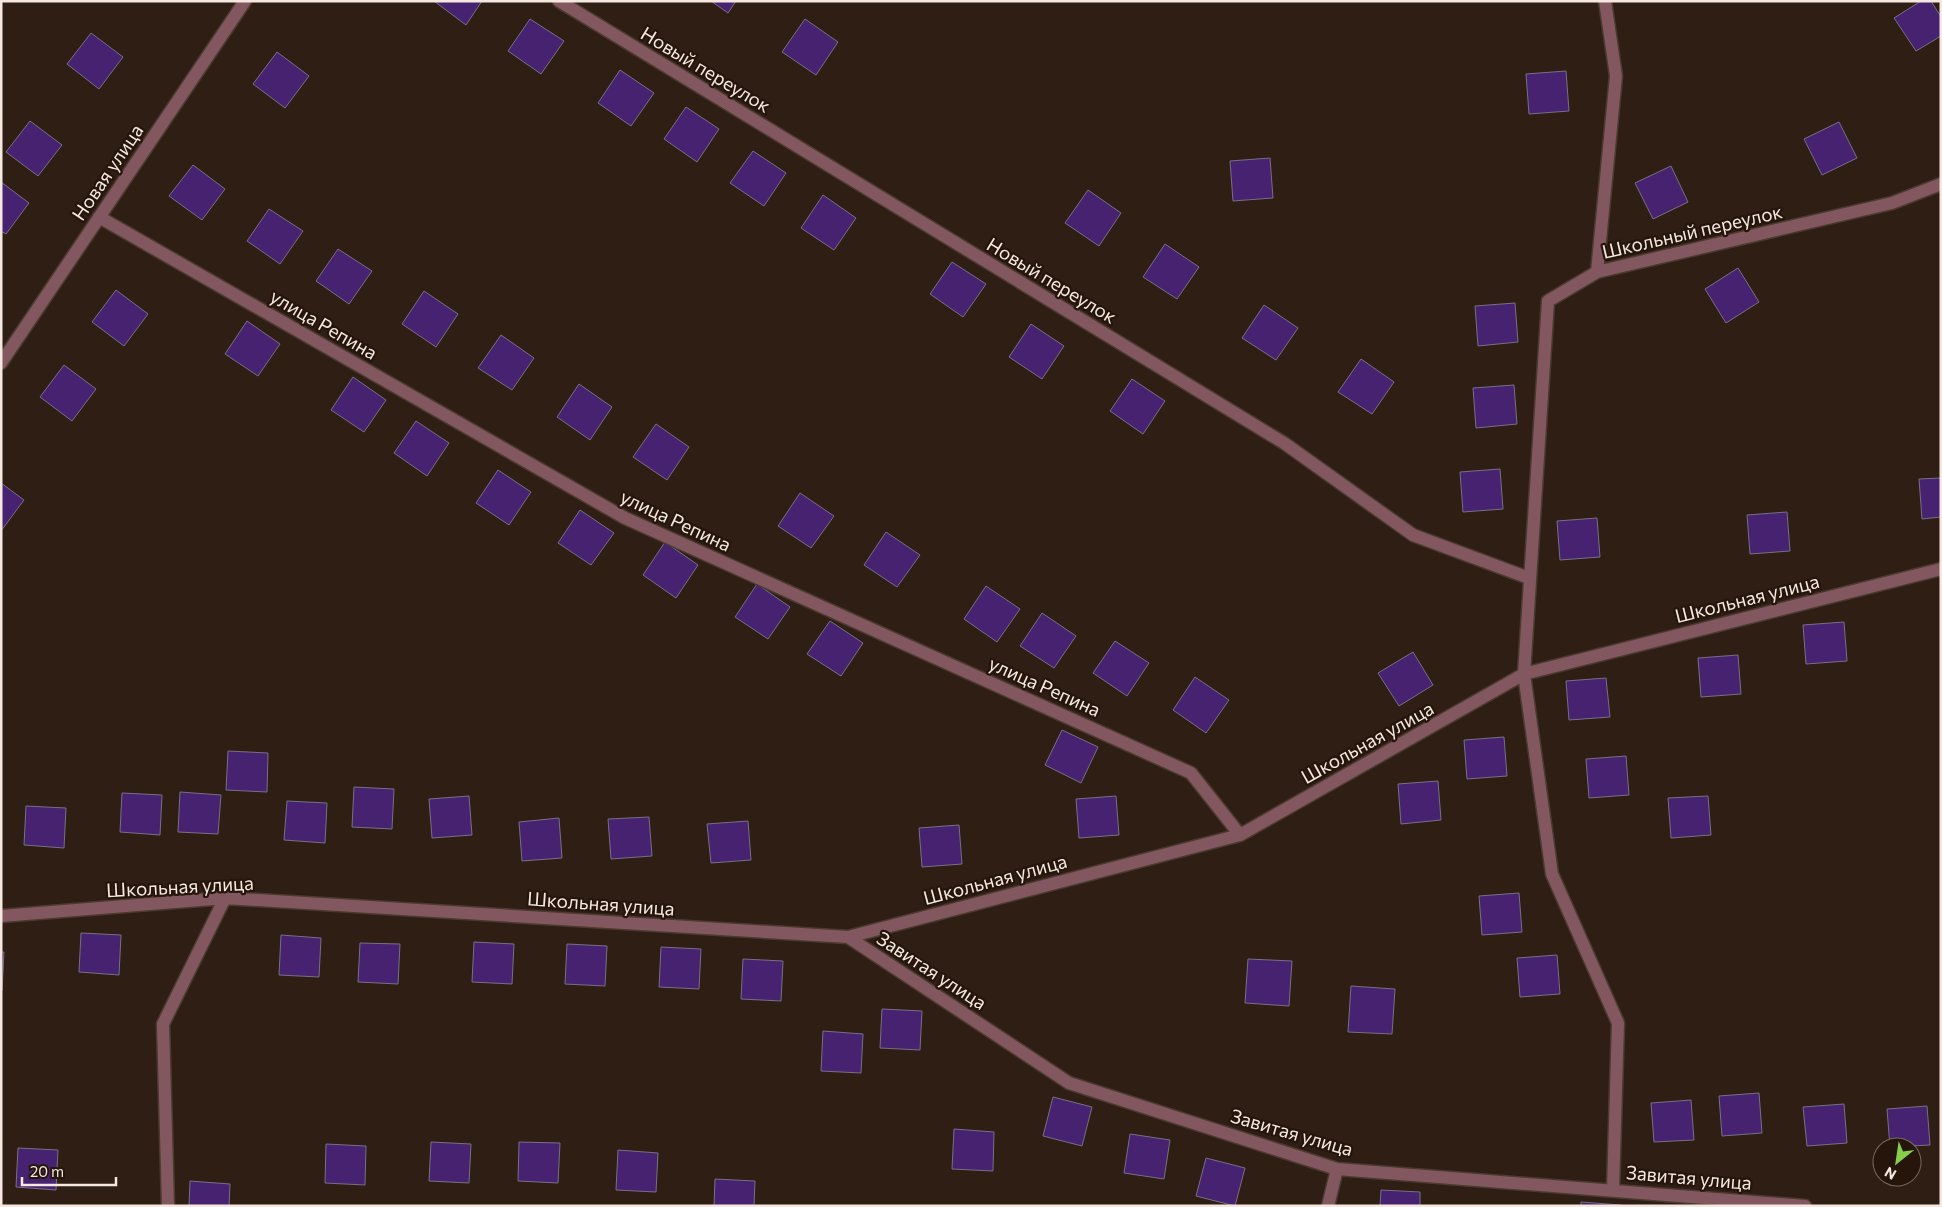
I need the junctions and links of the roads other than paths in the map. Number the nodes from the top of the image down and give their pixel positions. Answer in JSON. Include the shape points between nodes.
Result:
{"nodes":[{"id":1,"x":245,"y":1,"type":"edge"},
{"id":2,"x":559,"y":1,"type":"edge"},
{"id":3,"x":1605,"y":1,"type":"edge"},
{"id":4,"x":1941,"y":184,"type":"edge"},
{"id":5,"x":100,"y":217,"type":"junction"},
{"id":6,"x":1597,"y":272,"type":"junction"},
{"id":7,"x":1,"y":363,"type":"edge"},
{"id":8,"x":1941,"y":569,"type":"edge"},
{"id":9,"x":1530,"y":578,"type":"junction"},
{"id":10,"x":1524,"y":674,"type":"junction"},
{"id":11,"x":1240,"y":835,"type":"junction"},
{"id":12,"x":225,"y":898,"type":"junction"},
{"id":13,"x":1,"y":916,"type":"edge"},
{"id":14,"x":848,"y":937,"type":"junction"},
{"id":15,"x":1338,"y":1169,"type":"junction"},
{"id":16,"x":1613,"y":1190,"type":"junction"},
{"id":17,"x":168,"y":1206,"type":"edge"},
{"id":18,"x":1328,"y":1206,"type":"edge"},
{"id":19,"x":1805,"y":1206,"type":"edge"}],
"edges":[{"from":1,"to":5,"type":"street","name":"Новая улица"},
{"from":2,"to":9,"type":"street","name":"Новый переулок","via":[[1284,443],[1413,535]]},
{"from":3,"to":6,"type":"street","name":"Школьный переулок","via":[[1616,76]]},
{"from":4,"to":6,"type":"street","name":"Школьный переулок","via":[[1892,203]]},
{"from":5,"to":7,"type":"street","name":"Новая улица"},
{"from":5,"to":11,"type":"street","name":"улица Репина","via":[[625,518],[1191,773]]},
{"from":6,"to":9,"type":"street","via":[[1548,301]]},
{"from":8,"to":10,"type":"street","name":"Школьная улица"},
{"from":9,"to":10,"type":"street"},
{"from":10,"to":11,"type":"street","name":"Школьная улица"},
{"from":10,"to":16,"type":"street","via":[[1552,874],[1618,1023]]},
{"from":11,"to":14,"type":"street","name":"Школьная улица"},
{"from":12,"to":13,"type":"street","name":"Школьная улица"},
{"from":12,"to":14,"type":"street","name":"Школьная улица"},
{"from":12,"to":17,"type":"street","via":[[163,1024]]},
{"from":14,"to":15,"type":"street","name":"Завитая улица","via":[[1069,1082]]},
{"from":15,"to":16,"type":"street","name":"Завитая улица"},
{"from":15,"to":18,"type":"street"},
{"from":16,"to":19,"type":"street","name":"Завитая улица"}]}
